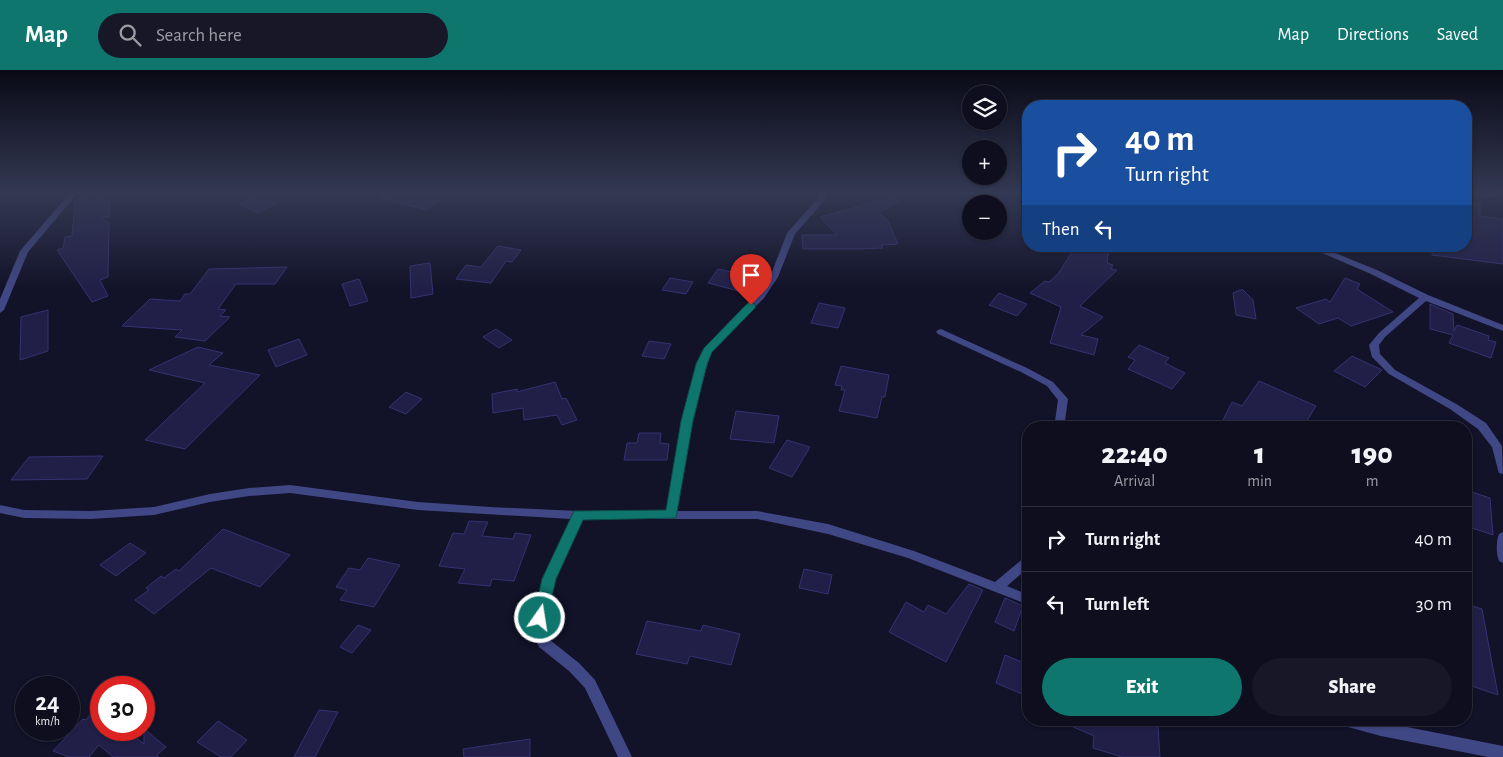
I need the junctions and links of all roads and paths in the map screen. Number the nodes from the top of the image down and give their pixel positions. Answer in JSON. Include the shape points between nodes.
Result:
{"nodes":[{"id":1,"x":46,"y":226,"type":"edge"},
{"id":2,"x":797,"y":226,"type":"edge"},
{"id":3,"x":1325,"y":252,"type":"edge"},
{"id":4,"x":1425,"y":296,"type":"junction"},
{"id":5,"x":0,"y":310,"type":"edge"},
{"id":6,"x":1503,"y":328,"type":"edge"},
{"id":7,"x":940,"y":332,"type":"dead end"},
{"id":8,"x":1060,"y":421,"type":"edge"},
{"id":9,"x":1503,"y":470,"type":"edge"},
{"id":10,"x":0,"y":509,"type":"edge"},
{"id":11,"x":579,"y":515,"type":"junction"},
{"id":12,"x":672,"y":515,"type":"junction"},
{"id":13,"x":1503,"y":537,"type":"edge"},
{"id":14,"x":1503,"y":558,"type":"edge"},
{"id":15,"x":1022,"y":566,"type":"edge"},
{"id":16,"x":997,"y":587,"type":"junction"},
{"id":17,"x":1022,"y":597,"type":"edge"},
{"id":18,"x":1370,"y":726,"type":"edge"},
{"id":19,"x":1503,"y":753,"type":"edge"},
{"id":20,"x":625,"y":757,"type":"edge"}],
"edges":[{"from":1,"to":5,"type":"street","via":[[24,252]]},
{"from":2,"to":12,"type":"street","via":[[791,233],[774,277],[761,296],[708,351],[702,364],[687,421]]},
{"from":3,"to":4,"type":"street"},
{"from":4,"to":6,"type":"street"},
{"from":4,"to":9,"type":"street","via":[[1382,335],[1374,345],[1374,355],[1392,372],[1482,426],[1497,446]]},
{"from":7,"to":8,"type":"street","via":[[1050,384],[1063,399]]},
{"from":10,"to":11,"type":"street","via":[[24,514],[91,515],[154,511],[210,498],[290,489],[418,506]]},
{"from":11,"to":12,"type":"street"},
{"from":11,"to":20,"type":"street","via":[[549,579],[540,618],[544,643],[590,684]]},
{"from":12,"to":16,"type":"street","via":[[757,514],[828,529],[910,554]]},
{"from":13,"to":14,"type":"street"},
{"from":15,"to":16,"type":"street"},
{"from":16,"to":17,"type":"street"},
{"from":18,"to":19,"type":"street"}]}
